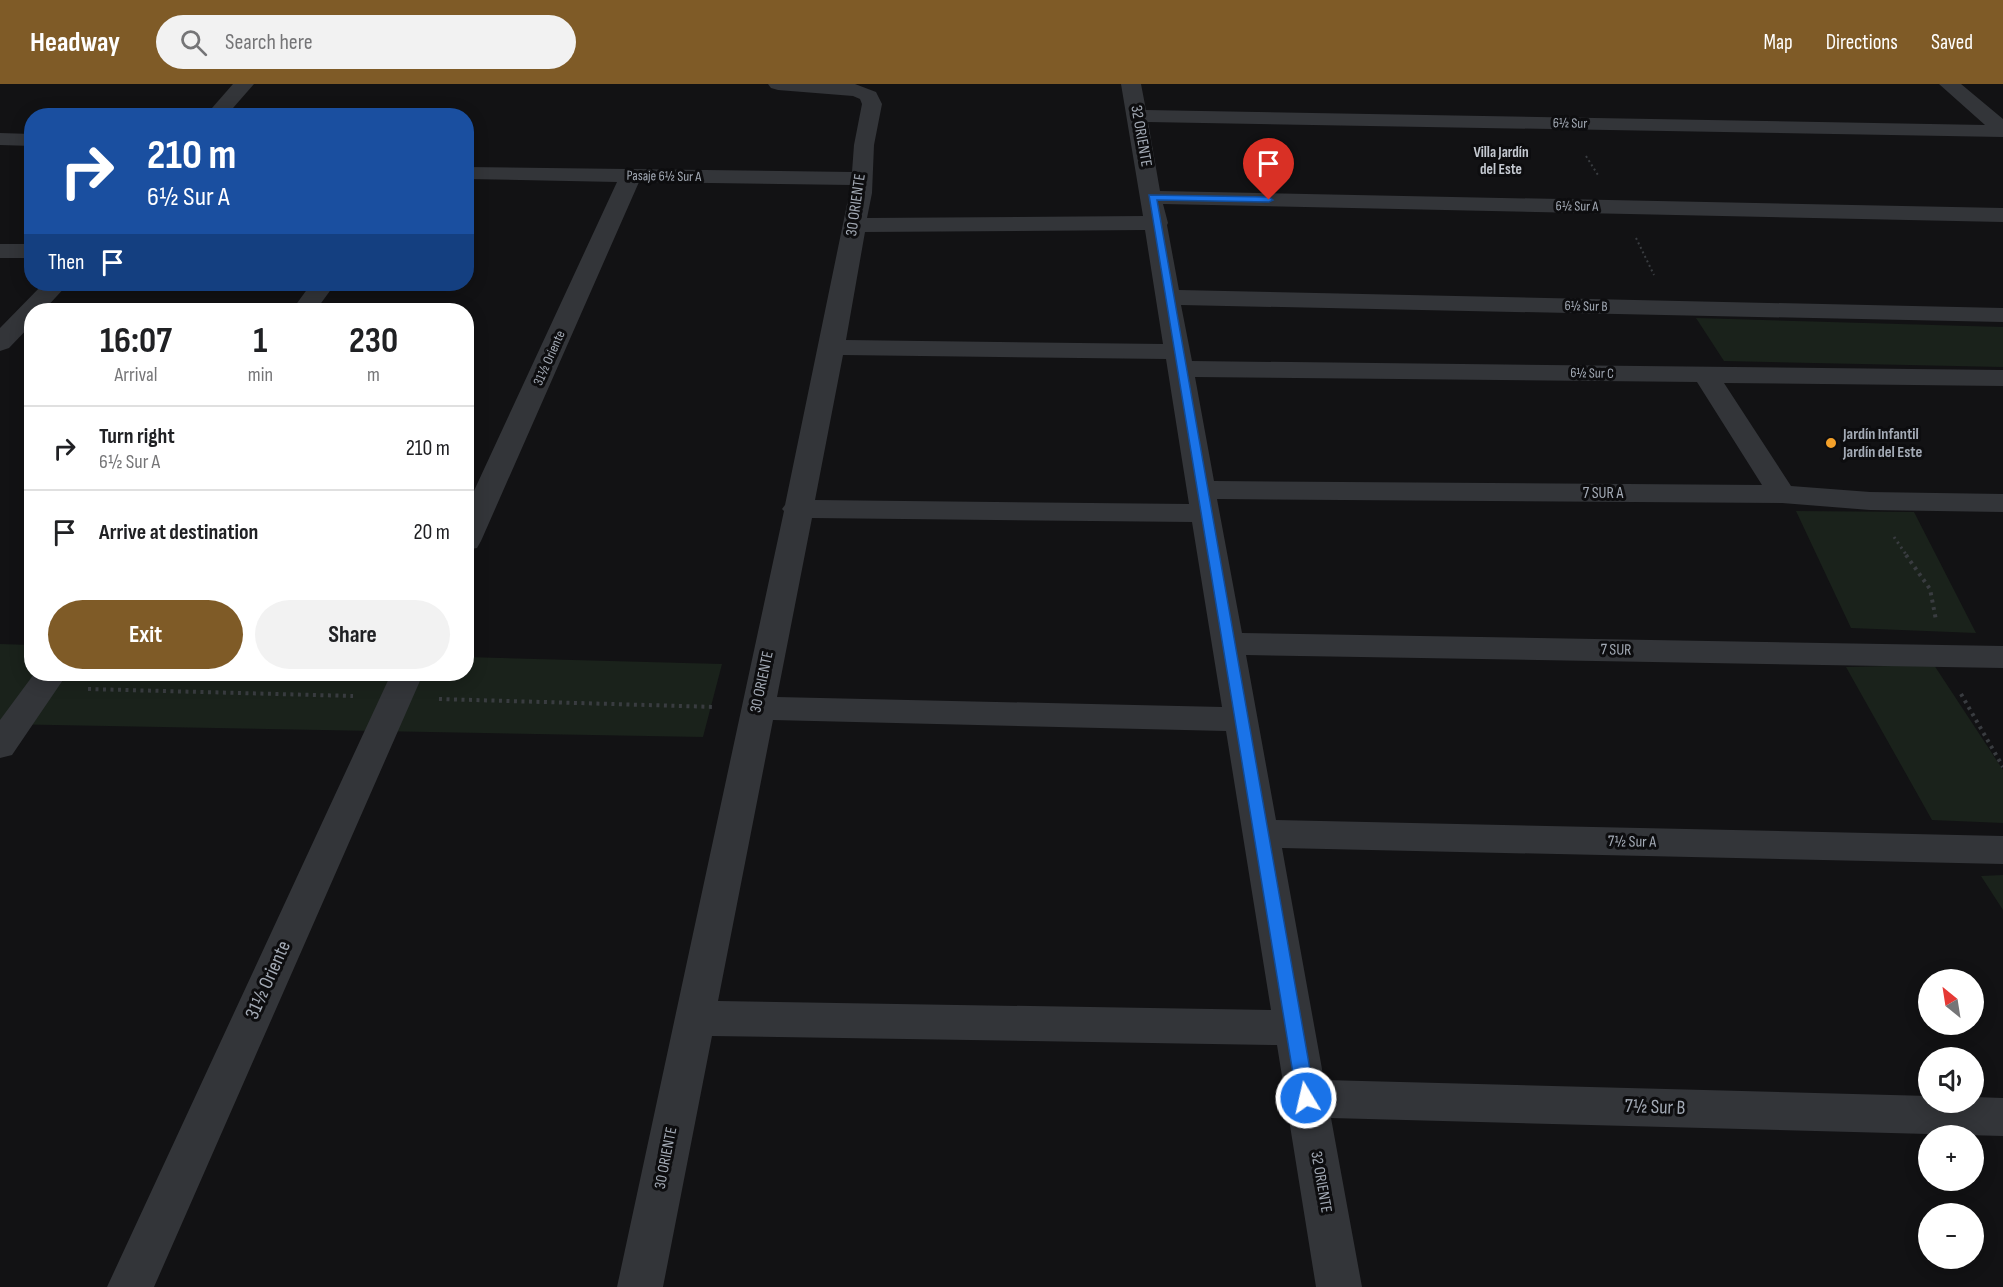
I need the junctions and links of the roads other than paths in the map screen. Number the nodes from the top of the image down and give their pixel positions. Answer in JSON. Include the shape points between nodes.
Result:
{"nodes":[{"id":1,"x":244,"y":84,"type":"edge"},
{"id":2,"x":778,"y":84,"type":"edge"},
{"id":3,"x":1131,"y":84,"type":"edge"},
{"id":4,"x":1949,"y":84,"type":"edge"},
{"id":5,"x":869,"y":88,"type":"edge"},
{"id":6,"x":222,"y":108,"type":"edge"},
{"id":7,"x":1138,"y":116,"type":"junction"},
{"id":8,"x":2003,"y":130,"type":"edge"},
{"id":9,"x":0,"y":140,"type":"edge"},
{"id":10,"x":24,"y":140,"type":"edge"},
{"id":11,"x":474,"y":173,"type":"edge"},
{"id":12,"x":631,"y":175,"type":"junction"},
{"id":13,"x":861,"y":179,"type":"junction"},
{"id":14,"x":1154,"y":210,"type":"junction"},
{"id":15,"x":2003,"y":215,"type":"edge"},
{"id":16,"x":854,"y":225,"type":"junction"},
{"id":17,"x":0,"y":251,"type":"edge"},
{"id":18,"x":24,"y":252,"type":"edge"},
{"id":19,"x":49,"y":291,"type":"edge"},
{"id":20,"x":1169,"y":297,"type":"junction"},
{"id":21,"x":38,"y":303,"type":"edge"},
{"id":22,"x":2003,"y":315,"type":"edge"},
{"id":23,"x":24,"y":318,"type":"edge"},
{"id":24,"x":0,"y":343,"type":"edge"},
{"id":25,"x":832,"y":347,"type":"junction"},
{"id":26,"x":1179,"y":360,"type":"junction"},
{"id":27,"x":1705,"y":374,"type":"junction"},
{"id":28,"x":2003,"y":378,"type":"edge"},
{"id":29,"x":1782,"y":494,"type":"junction"},
{"id":30,"x":1204,"y":502,"type":"junction"},
{"id":31,"x":2003,"y":503,"type":"edge"},
{"id":32,"x":797,"y":509,"type":"junction"},
{"id":33,"x":474,"y":523,"type":"edge"},
{"id":34,"x":1229,"y":644,"type":"junction"},
{"id":35,"x":2003,"y":657,"type":"edge"},
{"id":36,"x":46,"y":681,"type":"edge"},
{"id":37,"x":404,"y":681,"type":"edge"},
{"id":38,"x":756,"y":708,"type":"junction"},
{"id":39,"x":1242,"y":719,"type":"junction"},
{"id":40,"x":0,"y":746,"type":"edge"},
{"id":41,"x":1261,"y":834,"type":"junction"},
{"id":42,"x":2003,"y":850,"type":"edge"},
{"id":43,"x":694,"y":1017,"type":"junction"},
{"id":44,"x":1295,"y":1029,"type":"junction"},
{"id":45,"x":1306,"y":1098,"type":"junction"},
{"id":46,"x":2003,"y":1117,"type":"edge"},
{"id":47,"x":130,"y":1287,"type":"edge"},
{"id":48,"x":640,"y":1287,"type":"edge"},
{"id":49,"x":1339,"y":1287,"type":"edge"}],
"edges":[{"from":1,"to":6,"type":"street"},
{"from":2,"to":5,"type":"street"},
{"from":3,"to":7,"type":"street","name":"32 ORIENTE"},
{"from":4,"to":8,"type":"street"},
{"from":5,"to":13,"type":"street","name":"30 ORIENTE","via":[[872,104]]},
{"from":7,"to":8,"type":"street","name":"6½ Sur"},
{"from":7,"to":14,"type":"street","name":"32 ORIENTE"},
{"from":9,"to":10,"type":"street"},
{"from":11,"to":12,"type":"street","name":"Pasaje 6½ Sur A"},
{"from":12,"to":13,"type":"street","name":"Pasaje 6½ Sur A"},
{"from":12,"to":33,"type":"street","name":"31½ Oriente"},
{"from":13,"to":16,"type":"street","name":"30 ORIENTE"},
{"from":14,"to":15,"type":"street","name":"6½ Sur A"},
{"from":14,"to":16,"type":"street","name":"6½ Sur A"},
{"from":14,"to":20,"type":"street","name":"32 ORIENTE"},
{"from":16,"to":25,"type":"street","name":"30 ORIENTE"},
{"from":17,"to":18,"type":"street"},
{"from":19,"to":21,"type":"street"},
{"from":20,"to":22,"type":"street","name":"6½ Sur B"},
{"from":20,"to":26,"type":"street","name":"32 ORIENTE"},
{"from":23,"to":24,"type":"street"},
{"from":25,"to":26,"type":"street","name":"6½ Sur C"},
{"from":25,"to":32,"type":"street","name":"30 ORIENTE"},
{"from":26,"to":27,"type":"street","name":"6½ Sur C"},
{"from":26,"to":30,"type":"street","name":"32 ORIENTE"},
{"from":27,"to":28,"type":"street","name":"6½ Sur C"},
{"from":27,"to":29,"type":"street"},
{"from":29,"to":30,"type":"street","name":"7 SUR A"},
{"from":29,"to":31,"type":"street","name":"7 SUR A","via":[[1870,501]]},
{"from":30,"to":32,"type":"street","name":"7 SUR A"},
{"from":30,"to":34,"type":"street","name":"32 ORIENTE"},
{"from":32,"to":38,"type":"street","name":"30 ORIENTE"},
{"from":34,"to":35,"type":"street","name":"7 SUR"},
{"from":34,"to":39,"type":"street","name":"32 ORIENTE"},
{"from":36,"to":40,"type":"street"},
{"from":37,"to":47,"type":"street","name":"31½ Oriente"},
{"from":38,"to":39,"type":"street"},
{"from":38,"to":43,"type":"street","name":"30 ORIENTE"},
{"from":39,"to":41,"type":"street","name":"32 ORIENTE"},
{"from":41,"to":42,"type":"street","name":"7½ Sur A"},
{"from":41,"to":44,"type":"street","name":"32 ORIENTE"},
{"from":43,"to":44,"type":"street"},
{"from":43,"to":48,"type":"street","name":"30 ORIENTE"},
{"from":44,"to":45,"type":"street","name":"32 ORIENTE"},
{"from":45,"to":46,"type":"street","name":"7½ Sur B"},
{"from":45,"to":49,"type":"street","name":"32 ORIENTE"}]}
